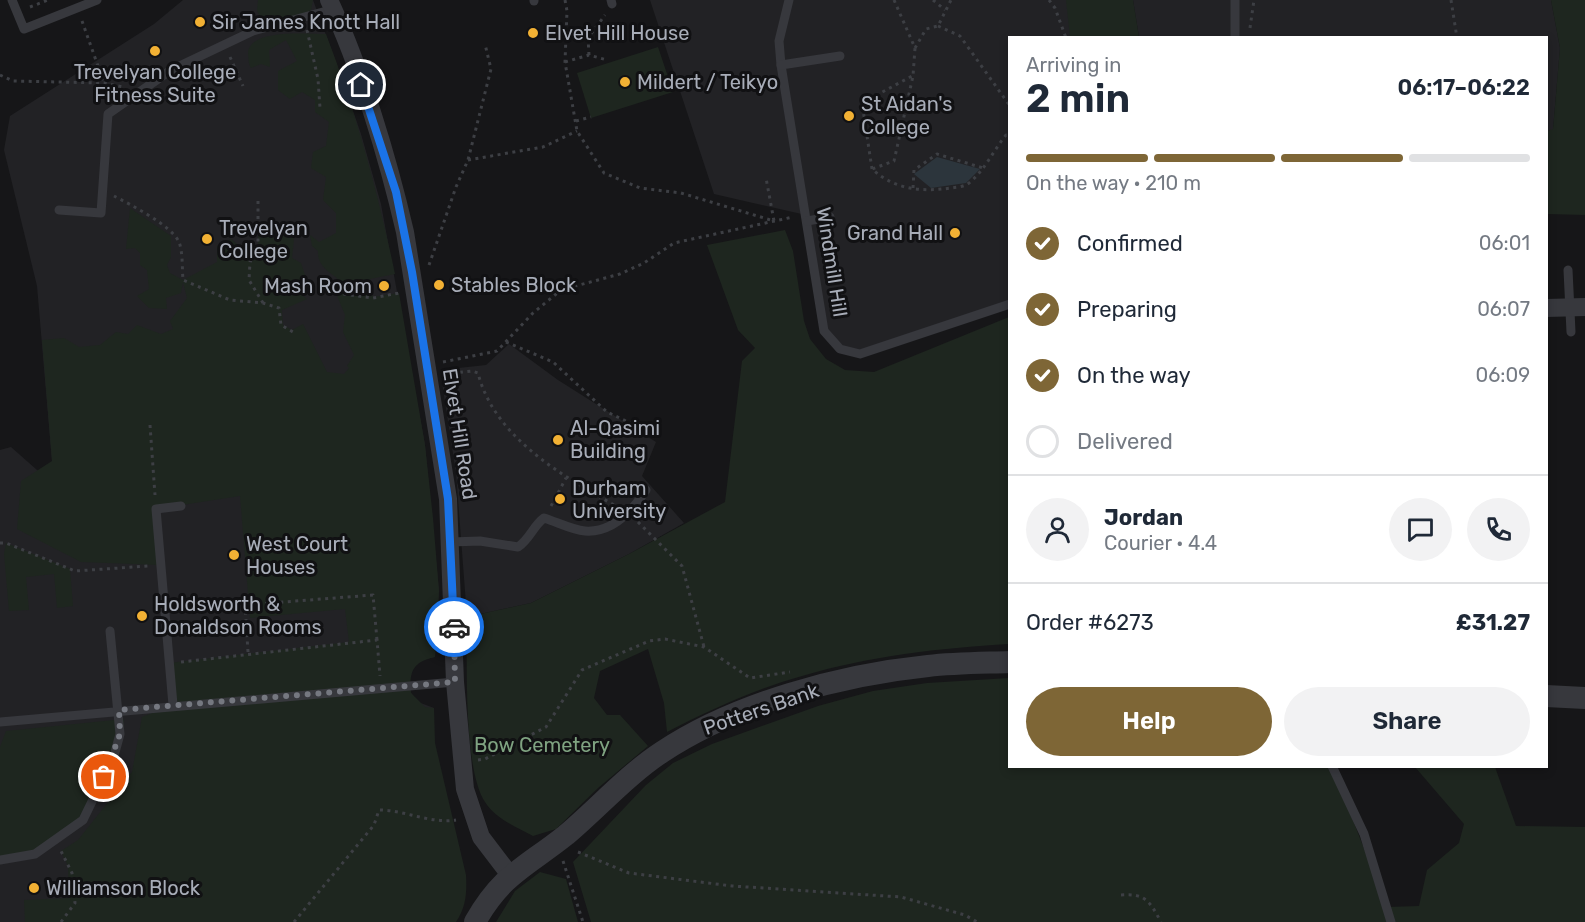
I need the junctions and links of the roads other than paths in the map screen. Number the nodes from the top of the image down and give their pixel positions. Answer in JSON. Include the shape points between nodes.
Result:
{"nodes":[{"id":1,"x":12,"y":0,"type":"edge"},
{"id":2,"x":97,"y":0,"type":"edge"},
{"id":3,"x":789,"y":0,"type":"edge"},
{"id":4,"x":1236,"y":0,"type":"edge"},
{"id":5,"x":331,"y":5,"type":"edge"},
{"id":6,"x":1235,"y":36,"type":"edge"},
{"id":7,"x":840,"y":56,"type":"dead end"},
{"id":8,"x":781,"y":65,"type":"junction"},
{"id":9,"x":59,"y":210,"type":"dead end"},
{"id":10,"x":830,"y":217,"type":"dead end"},
{"id":11,"x":807,"y":218,"type":"junction"},
{"id":12,"x":1568,"y":270,"type":"dead end"},
{"id":13,"x":1008,"y":305,"type":"edge"},
{"id":14,"x":1578,"y":307,"type":"edge"},
{"id":15,"x":1548,"y":308,"type":"edge"},
{"id":16,"x":1571,"y":332,"type":"dead end"},
{"id":17,"x":646,"y":490,"type":"dead end"},
{"id":18,"x":181,"y":506,"type":"dead end"},
{"id":19,"x":451,"y":542,"type":"junction"},
{"id":20,"x":110,"y":631,"type":"dead end"},
{"id":21,"x":1008,"y":662,"type":"edge"},
{"id":22,"x":455,"y":682,"type":"junction"},
{"id":23,"x":1548,"y":696,"type":"edge"},
{"id":24,"x":1585,"y":698,"type":"edge"},
{"id":25,"x":173,"y":705,"type":"junction"},
{"id":26,"x":119,"y":710,"type":"junction"},
{"id":27,"x":0,"y":722,"type":"edge"},
{"id":28,"x":1333,"y":768,"type":"edge"},
{"id":29,"x":0,"y":860,"type":"edge"},
{"id":30,"x":510,"y":875,"type":"junction"},
{"id":31,"x":476,"y":922,"type":"edge"},
{"id":32,"x":1390,"y":922,"type":"edge"}],
"edges":[{"from":1,"to":2,"type":"lane","via":[[24,29]]},
{"from":3,"to":8,"type":"lane","name":"Windmill Hill","via":[[779,41]]},
{"from":4,"to":6,"type":"lane"},
{"from":5,"to":9,"type":"lane","via":[[304,19],[253,31],[171,70],[108,114],[101,213]]},
{"from":5,"to":19,"type":"street","name":"Elvet Hill Road","via":[[396,192],[428,370]]},
{"from":7,"to":8,"type":"lane"},
{"from":8,"to":11,"type":"lane","name":"Windmill Hill"},
{"from":10,"to":11,"type":"lane"},
{"from":11,"to":13,"type":"lane","name":"Windmill Hill","via":[[824,331],[840,349],[860,354],[876,351]]},
{"from":12,"to":14,"type":"lane"},
{"from":14,"to":15,"type":"street"},
{"from":14,"to":16,"type":"lane"},
{"from":17,"to":19,"type":"lane","via":[[630,514],[605,527],[586,531],[544,518],[518,547],[480,541]]},
{"from":18,"to":25,"type":"lane","via":[[156,509]]},
{"from":19,"to":22,"type":"street","name":"Elvet Hill Road"},
{"from":20,"to":26,"type":"lane"},
{"from":21,"to":30,"type":"street","name":"Potters Bank","via":[[928,665],[868,675],[744,710],[691,734],[660,754]]},
{"from":22,"to":25,"type":"lane"},
{"from":22,"to":30,"type":"street","name":"Elvet Hill Road","via":[[461,761],[473,817],[481,837]]},
{"from":23,"to":24,"type":"street"},
{"from":25,"to":26,"type":"lane"},
{"from":26,"to":27,"type":"lane"},
{"from":26,"to":29,"type":"lane","via":[[120,734],[114,756],[83,820],[35,854]]},
{"from":28,"to":32,"type":"lane","via":[[1364,834]]},
{"from":30,"to":31,"type":"street","name":"Potters Bank","via":[[488,900]]}]}
